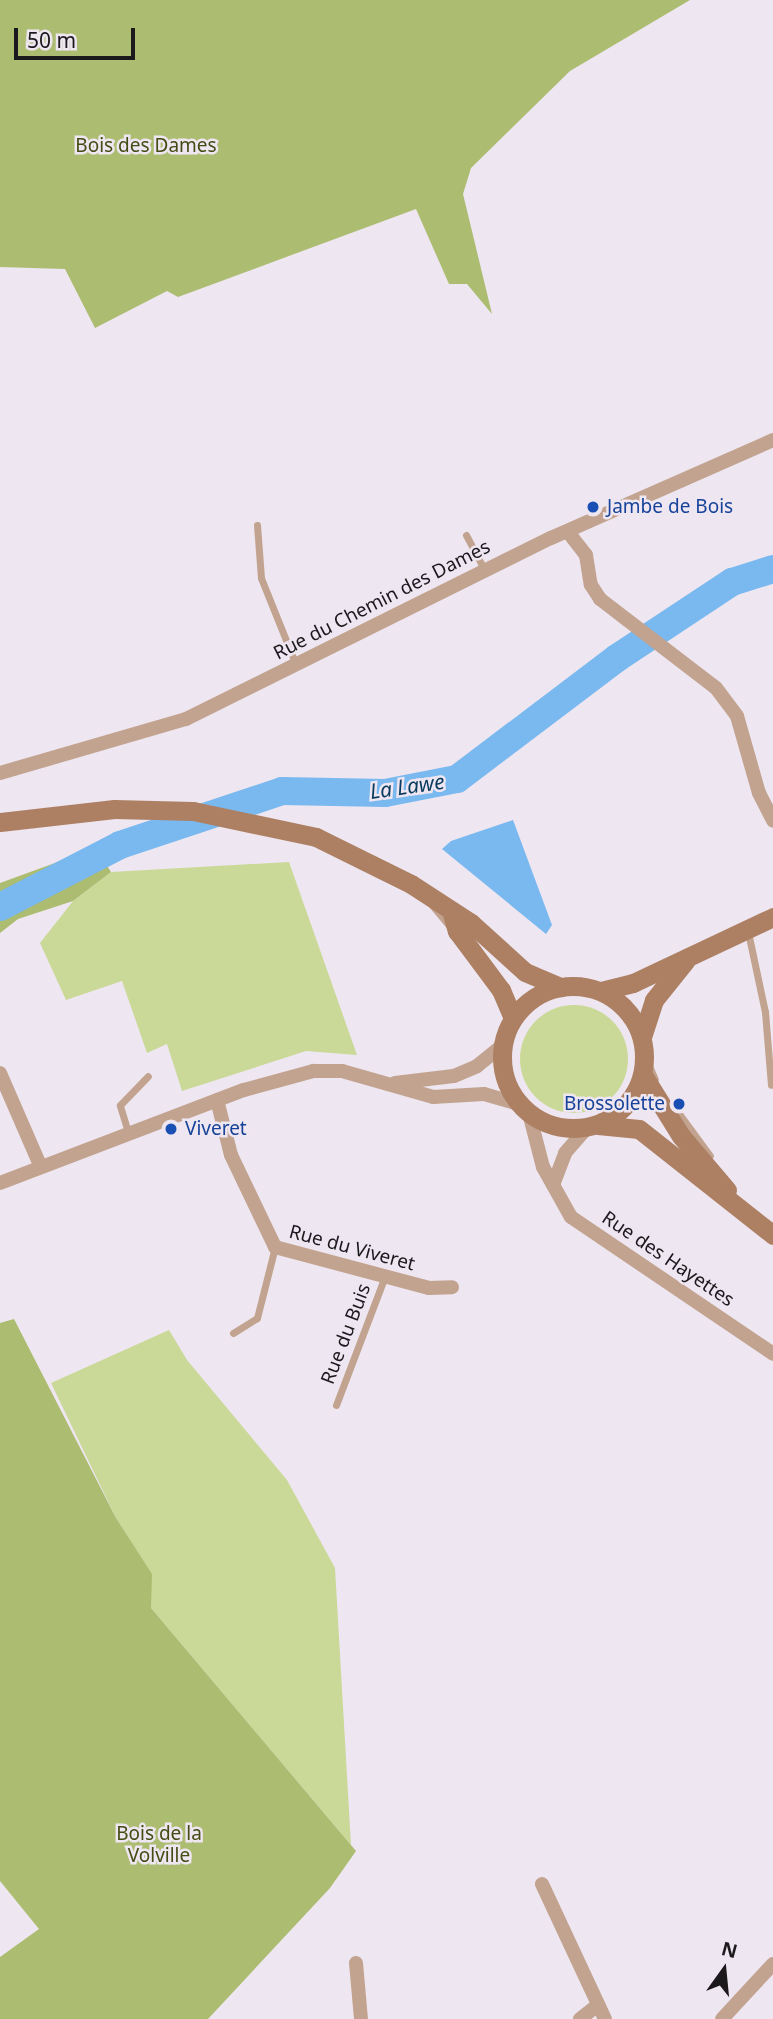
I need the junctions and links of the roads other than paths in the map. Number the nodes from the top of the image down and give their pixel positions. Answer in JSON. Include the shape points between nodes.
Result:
{"nodes":[{"id":1,"x":773,"y":440,"type":"edge"},
{"id":2,"x":257,"y":525,"type":"dead end"},
{"id":3,"x":568,"y":532,"type":"junction"},
{"id":4,"x":466,"y":535,"type":"dead end"},
{"id":5,"x":485,"y":570,"type":"junction"},
{"id":6,"x":296,"y":665,"type":"junction"},
{"id":7,"x":0,"y":773,"type":"edge"},
{"id":8,"x":773,"y":821,"type":"edge"},
{"id":9,"x":0,"y":822,"type":"edge"},
{"id":10,"x":423,"y":892,"type":"junction"},
{"id":11,"x":452,"y":914,"type":"junction"},
{"id":12,"x":773,"y":917,"type":"edge"},
{"id":13,"x":747,"y":928,"type":"junction"},
{"id":14,"x":690,"y":956,"type":"junction"},
{"id":15,"x":561,"y":987,"type":"junction"},
{"id":16,"x":601,"y":991,"type":"junction"},
{"id":17,"x":511,"y":1022,"type":"junction"},
{"id":18,"x":503,"y":1045,"type":"junction"},
{"id":19,"x":643,"y":1056,"type":"junction"},
{"id":20,"x":0,"y":1073,"type":"edge"},
{"id":21,"x":148,"y":1076,"type":"dead end"},
{"id":22,"x":390,"y":1084,"type":"junction"},
{"id":23,"x":771,"y":1085,"type":"dead end"},
{"id":24,"x":217,"y":1100,"type":"junction"},
{"id":25,"x":524,"y":1108,"type":"junction"},
{"id":26,"x":592,"y":1126,"type":"junction"},
{"id":27,"x":128,"y":1132,"type":"junction"},
{"id":28,"x":40,"y":1164,"type":"junction"},
{"id":29,"x":0,"y":1183,"type":"edge"},
{"id":30,"x":553,"y":1185,"type":"junction"},
{"id":31,"x":739,"y":1205,"type":"junction"},
{"id":32,"x":773,"y":1235,"type":"edge"},
{"id":33,"x":275,"y":1247,"type":"junction"},
{"id":34,"x":386,"y":1275,"type":"junction"},
{"id":35,"x":452,"y":1287,"type":"dead end"},
{"id":36,"x":233,"y":1333,"type":"dead end"},
{"id":37,"x":773,"y":1354,"type":"edge"},
{"id":38,"x":336,"y":1405,"type":"dead end"},
{"id":39,"x":542,"y":1884,"type":"dead end"},
{"id":40,"x":356,"y":1962,"type":"dead end"},
{"id":41,"x":773,"y":1964,"type":"edge"},
{"id":42,"x":598,"y":2005,"type":"junction"},
{"id":43,"x":361,"y":2019,"type":"edge"},
{"id":44,"x":580,"y":2019,"type":"edge"},
{"id":45,"x":605,"y":2019,"type":"edge"},
{"id":46,"x":722,"y":2019,"type":"edge"}],
"edges":[{"from":1,"to":3,"type":"street","name":"Rue du Chemin des Dames"},
{"from":2,"to":6,"type":"lane","via":[[261,578]]},
{"from":3,"to":5,"type":"street","name":"Rue du Chemin des Dames"},
{"from":3,"to":8,"type":"street","via":[[586,555],[591,584],[600,600],[716,688],[737,716],[758,793]]},
{"from":4,"to":5,"type":"lane"},
{"from":5,"to":6,"type":"street","name":"Rue du Chemin des Dames"},
{"from":6,"to":7,"type":"street","name":"Rue du Chemin des Dames","via":[[186,719]]},
{"from":9,"to":10,"type":"main road","via":[[114,809],[193,811],[316,837]]},
{"from":10,"to":11,"type":"main road"},
{"from":10,"to":17,"type":"lane","via":[[496,993]]},
{"from":11,"to":15,"type":"main road","via":[[471,923],[525,972]]},
{"from":11,"to":17,"type":"main road","via":[[457,931],[501,990]]},
{"from":12,"to":13,"type":"main road"},
{"from":13,"to":14,"type":"main road"},
{"from":13,"to":23,"type":"lane","via":[[765,1012]]},
{"from":14,"to":16,"type":"main road","via":[[624,987]]},
{"from":14,"to":19,"type":"main road","via":[[654,1000]]},
{"from":15,"to":16,"type":"main road"},
{"from":15,"to":17,"type":"main road","via":[[534,998]]},
{"from":16,"to":19,"type":"main road","via":[[622,1005]]},
{"from":17,"to":18,"type":"main road"},
{"from":18,"to":22,"type":"street","via":[[477,1066],[454,1076]]},
{"from":18,"to":25,"type":"main road","via":[[506,1082]]},
{"from":19,"to":26,"type":"main road","via":[[626,1106]]},
{"from":19,"to":31,"type":"main road","via":[[681,1136]]},
{"from":20,"to":28,"type":"street"},
{"from":21,"to":27,"type":"lane","via":[[120,1105]]},
{"from":22,"to":24,"type":"street","via":[[342,1071],[313,1071]]},
{"from":22,"to":25,"type":"street","via":[[433,1097],[484,1094]]},
{"from":24,"to":27,"type":"street"},
{"from":24,"to":33,"type":"street","name":"Rue du Viveret","via":[[231,1155]]},
{"from":25,"to":26,"type":"main road","via":[[556,1127]]},
{"from":25,"to":30,"type":"street","name":"Rue des Hayettes"},
{"from":26,"to":30,"type":"street","via":[[565,1153]]},
{"from":26,"to":31,"type":"main road","via":[[639,1129]]},
{"from":27,"to":28,"type":"street"},
{"from":28,"to":29,"type":"street"},
{"from":30,"to":37,"type":"street","name":"Rue des Hayettes","via":[[571,1217]]},
{"from":31,"to":32,"type":"main road"},
{"from":33,"to":34,"type":"street","name":"Rue du Viveret"},
{"from":33,"to":36,"type":"lane","via":[[257,1318]]},
{"from":34,"to":35,"type":"street","name":"Rue du Viveret","via":[[429,1288]]},
{"from":34,"to":38,"type":"lane","name":"Rue du Buis"},
{"from":39,"to":42,"type":"street"},
{"from":40,"to":43,"type":"street"},
{"from":41,"to":46,"type":"street"},
{"from":42,"to":44,"type":"street"},
{"from":42,"to":45,"type":"street"}]}
